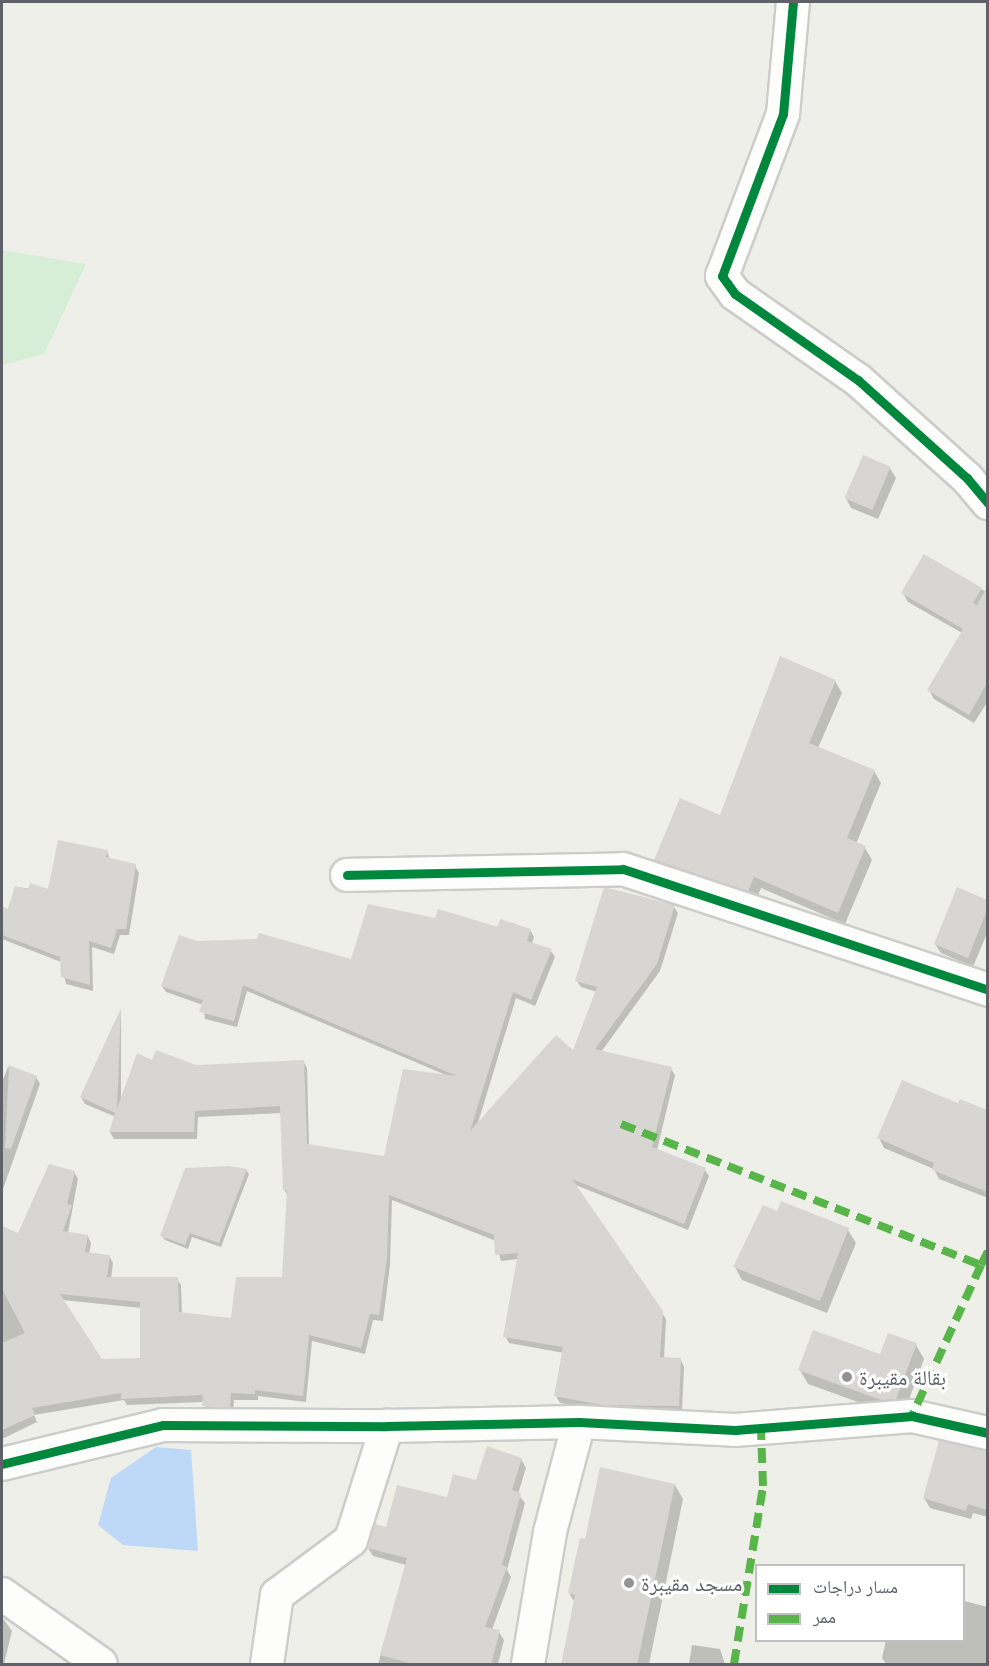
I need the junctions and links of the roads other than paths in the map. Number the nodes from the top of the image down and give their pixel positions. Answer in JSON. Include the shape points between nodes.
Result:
{"nodes":[{"id":1,"x":793,"y":2,"type":"edge"},
{"id":2,"x":987,"y":503,"type":"edge"},
{"id":3,"x":347,"y":875,"type":"dead end"},
{"id":4,"x":987,"y":990,"type":"edge"},
{"id":5,"x":579,"y":1422,"type":"junction"},
{"id":6,"x":387,"y":1426,"type":"junction"},
{"id":7,"x":987,"y":1433,"type":"edge"},
{"id":8,"x":2,"y":1464,"type":"edge"},
{"id":9,"x":2,"y":1594,"type":"edge"},
{"id":10,"x":101,"y":1665,"type":"edge"},
{"id":11,"x":267,"y":1665,"type":"edge"},
{"id":12,"x":528,"y":1665,"type":"edge"}],
"edges":[{"from":1,"to":2,"type":"street","via":[[783,114],[722,276],[735,294],[858,380],[967,478]]},
{"from":3,"to":4,"type":"street","via":[[622,869]]},
{"from":5,"to":6,"type":"street"},
{"from":5,"to":7,"type":"street","via":[[735,1430],[912,1416]]},
{"from":5,"to":12,"type":"street","via":[[550,1532]]},
{"from":6,"to":8,"type":"street","via":[[162,1425]]},
{"from":6,"to":11,"type":"street","via":[[351,1540],[277,1595]]},
{"from":9,"to":10,"type":"street"}]}
